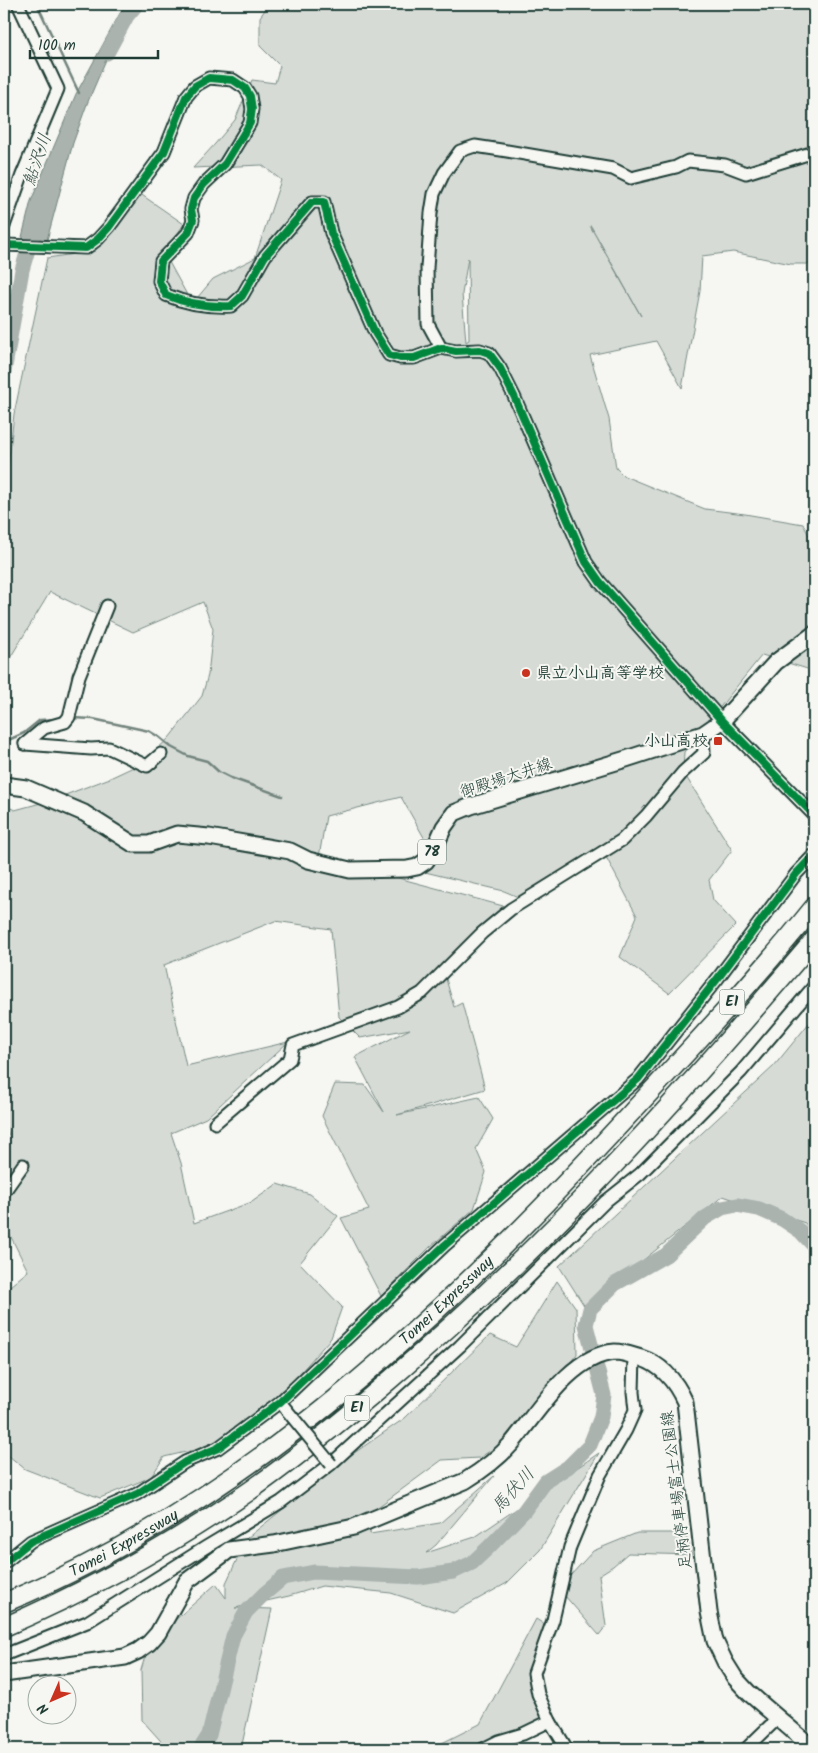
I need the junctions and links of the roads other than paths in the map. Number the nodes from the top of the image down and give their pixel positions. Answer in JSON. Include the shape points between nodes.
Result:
{"nodes":[{"id":1,"x":18,"y":4,"type":"edge"},
{"id":2,"x":814,"y":152,"type":"edge"},
{"id":3,"x":4,"y":226,"type":"edge"},
{"id":4,"x":7,"y":245,"type":"edge"},
{"id":5,"x":441,"y":348,"type":"junction"},
{"id":6,"x":107,"y":606,"type":"dead end"},
{"id":7,"x":814,"y":634,"type":"edge"},
{"id":8,"x":722,"y":720,"type":"junction"},
{"id":9,"x":703,"y":734,"type":"junction"},
{"id":10,"x":161,"y":754,"type":"dead end"},
{"id":11,"x":4,"y":785,"type":"edge"},
{"id":12,"x":814,"y":815,"type":"edge"},
{"id":13,"x":814,"y":855,"type":"edge"},
{"id":14,"x":814,"y":908,"type":"edge"},
{"id":15,"x":814,"y":940,"type":"edge"},
{"id":16,"x":814,"y":986,"type":"edge"},
{"id":17,"x":215,"y":1123,"type":"dead end"},
{"id":18,"x":23,"y":1164,"type":"dead end"},
{"id":19,"x":4,"y":1192,"type":"edge"},
{"id":20,"x":634,"y":1356,"type":"junction"},
{"id":21,"x":280,"y":1402,"type":"junction"},
{"id":22,"x":331,"y":1464,"type":"junction"},
{"id":23,"x":4,"y":1563,"type":"edge"},
{"id":24,"x":4,"y":1603,"type":"edge"},
{"id":25,"x":4,"y":1627,"type":"edge"},
{"id":26,"x":4,"y":1655,"type":"edge"},
{"id":27,"x":4,"y":1674,"type":"edge"},
{"id":28,"x":778,"y":1718,"type":"junction"},
{"id":29,"x":550,"y":1721,"type":"junction"},
{"id":30,"x":483,"y":1749,"type":"edge"},
{"id":31,"x":567,"y":1749,"type":"edge"},
{"id":32,"x":746,"y":1749,"type":"edge"},
{"id":33,"x":814,"y":1749,"type":"edge"}],
"edges":[{"from":1,"to":3,"type":"street","via":[[58,89]]},
{"from":2,"to":5,"type":"street","via":[[746,173],[725,165],[688,161],[631,178],[613,169],[501,150],[475,146],[460,151],[434,194],[431,213],[427,268],[428,324]]},
{"from":4,"to":5,"type":"street","via":[[86,248],[109,227],[164,152],[186,97],[195,86],[209,78],[232,80],[245,88],[250,96],[250,123],[224,164],[194,198],[193,220],[188,233],[161,261],[159,281],[166,295],[212,306],[231,306],[242,296],[265,256],[312,202],[324,202],[331,232],[375,333],[389,355],[414,358]]},
{"from":5,"to":8,"type":"street","via":[[489,353],[514,396],[586,562]]},
{"from":6,"to":10,"type":"street","via":[[79,676],[67,718],[44,728],[25,744],[108,748],[147,766]]},
{"from":7,"to":8,"type":"main road","name":"御殿場大井線","number":"78","via":[[776,662]]},
{"from":8,"to":9,"type":"main road","name":"御殿場大井線","number":"78"},
{"from":8,"to":12,"type":"street"},
{"from":9,"to":11,"type":"main road","name":"御殿場大井線","number":"78","via":[[454,813],[426,861],[407,869],[350,870],[308,860],[290,851],[177,834],[149,844],[133,844],[84,813],[26,788]]},
{"from":9,"to":17,"type":"street","via":[[704,753],[682,772],[622,840],[512,909],[482,933],[422,993],[398,1007],[293,1045],[290,1059]]},
{"from":13,"to":21,"type":"street","via":[[638,1079],[445,1245]]},
{"from":14,"to":24,"type":"highway","name":"Tomei Expressway","number":"E1","via":[[561,1189],[492,1258],[339,1396],[224,1484],[175,1515],[85,1566]]},
{"from":15,"to":25,"type":"highway","name":"Tomei Expressway","number":"E1","via":[[658,1119],[580,1201],[508,1273],[361,1404],[238,1499],[189,1531],[134,1563]]},
{"from":16,"to":22,"type":"street","via":[[741,1072],[640,1174],[606,1201],[460,1346]]},
{"from":18,"to":19,"type":"street"},
{"from":20,"to":27,"type":"main road","name":"足柄停車場富士公園線","via":[[616,1352],[581,1364],[499,1457],[465,1481],[354,1527],[229,1550],[187,1581],[158,1633],[138,1651],[125,1657]]},
{"from":20,"to":28,"type":"main road","name":"足柄停車場富士公園線","via":[[648,1360],[672,1378],[685,1402],[715,1641],[735,1678]]},
{"from":20,"to":29,"type":"street","via":[[635,1410],[600,1475],[570,1547],[553,1620],[534,1672],[538,1694]]},
{"from":21,"to":22,"type":"street","bridge":true},
{"from":21,"to":23,"type":"street","via":[[218,1448],[185,1462],[137,1494],[31,1541]]},
{"from":22,"to":26,"type":"street","via":[[281,1502],[87,1622]]},
{"from":28,"to":32,"type":"street"},
{"from":28,"to":33,"type":"main road","name":"足柄停車場富士公園線"},
{"from":29,"to":30,"type":"street","via":[[523,1734],[498,1740]]},
{"from":29,"to":31,"type":"street"}]}
